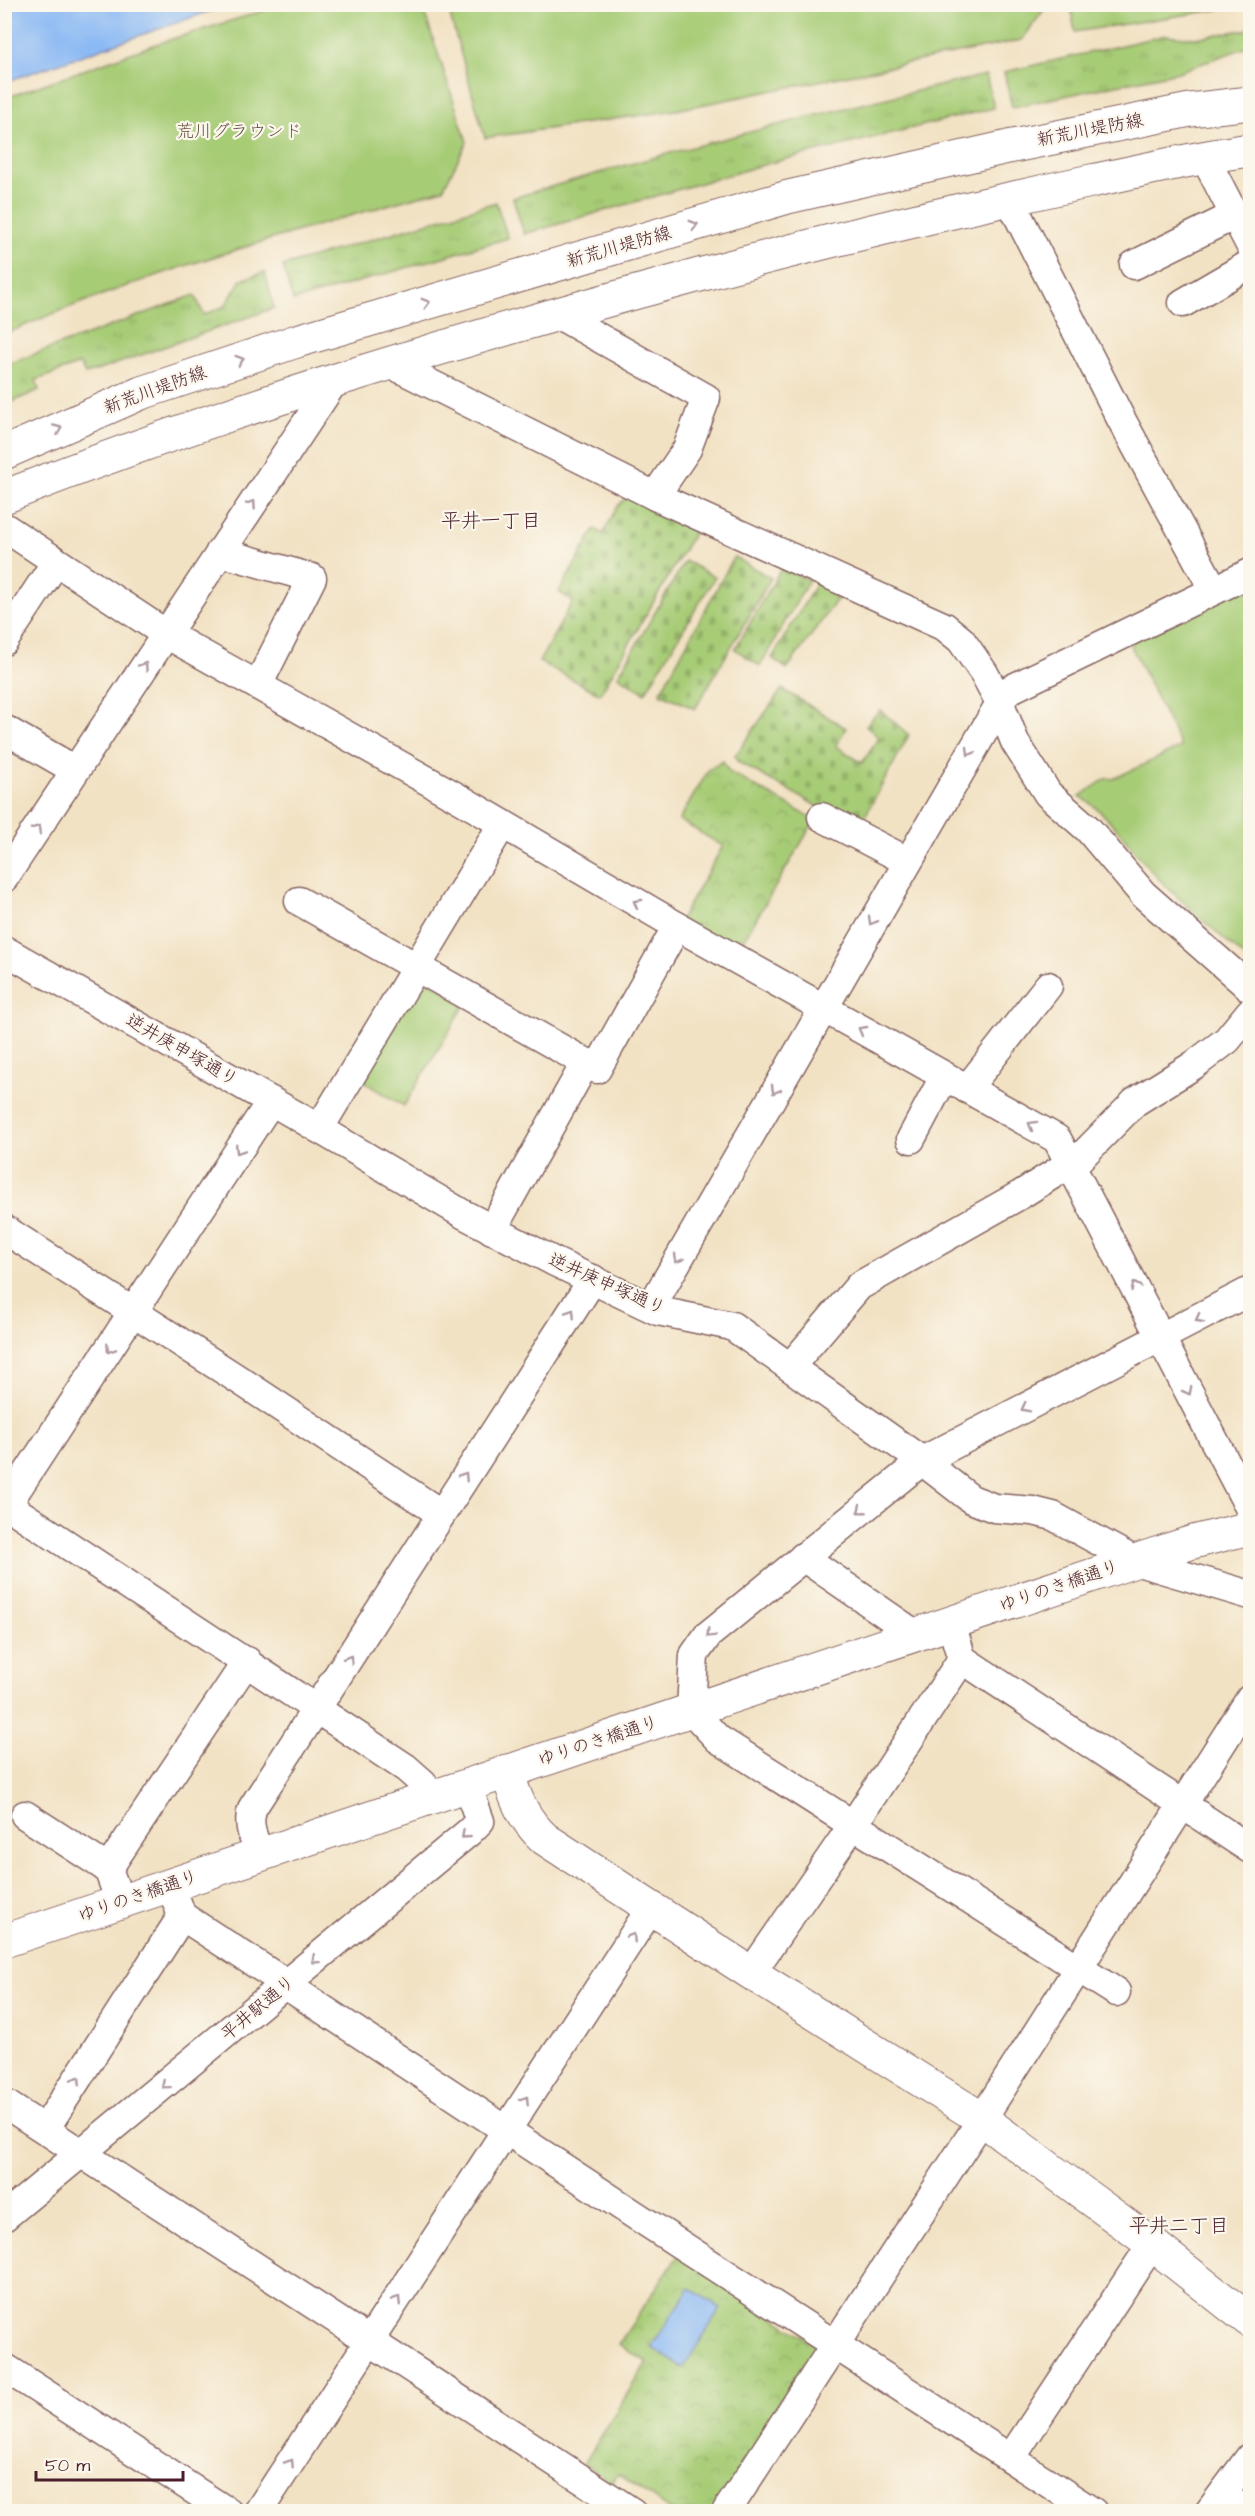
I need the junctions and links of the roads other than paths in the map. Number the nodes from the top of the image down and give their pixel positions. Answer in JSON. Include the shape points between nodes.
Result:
{"nodes":[{"id":1,"x":1251,"y":103,"type":"edge"},
{"id":2,"x":1251,"y":150,"type":"edge"},
{"id":3,"x":1204,"y":156,"type":"junction"},
{"id":4,"x":1008,"y":198,"type":"junction"},
{"id":5,"x":1234,"y":215,"type":"junction"},
{"id":6,"x":1251,"y":245,"type":"edge"},
{"id":7,"x":1251,"y":264,"type":"edge"},
{"id":8,"x":1134,"y":265,"type":"dead end"},
{"id":9,"x":1183,"y":303,"type":"dead end"},
{"id":10,"x":557,"y":314,"type":"junction"},
{"id":11,"x":388,"y":363,"type":"junction"},
{"id":12,"x":335,"y":380,"type":"junction"},
{"id":13,"x":4,"y":453,"type":"edge"},
{"id":14,"x":655,"y":496,"type":"junction"},
{"id":15,"x":4,"y":497,"type":"edge"},
{"id":16,"x":4,"y":527,"type":"edge"},
{"id":17,"x":220,"y":552,"type":"junction"},
{"id":18,"x":56,"y":562,"type":"junction"},
{"id":19,"x":1251,"y":573,"type":"edge"},
{"id":20,"x":1214,"y":590,"type":"junction"},
{"id":21,"x":166,"y":634,"type":"junction"},
{"id":22,"x":4,"y":641,"type":"edge"},
{"id":23,"x":258,"y":685,"type":"junction"},
{"id":24,"x":999,"y":701,"type":"junction"},
{"id":25,"x":4,"y":729,"type":"edge"},
{"id":26,"x":75,"y":770,"type":"junction"},
{"id":27,"x":822,"y":817,"type":"dead end"},
{"id":28,"x":502,"y":825,"type":"junction"},
{"id":29,"x":907,"y":861,"type":"junction"},
{"id":30,"x":4,"y":878,"type":"edge"},
{"id":31,"x":299,"y":902,"type":"dead end"},
{"id":32,"x":677,"y":926,"type":"junction"},
{"id":33,"x":4,"y":950,"type":"edge"},
{"id":34,"x":415,"y":967,"type":"junction"},
{"id":35,"x":1048,"y":986,"type":"dead end"},
{"id":36,"x":1251,"y":988,"type":"edge"},
{"id":37,"x":822,"y":1008,"type":"junction"},
{"id":38,"x":1251,"y":1012,"type":"edge"},
{"id":39,"x":586,"y":1062,"type":"junction"},
{"id":40,"x":955,"y":1083,"type":"junction"},
{"id":41,"x":271,"y":1101,"type":"junction"},
{"id":42,"x":319,"y":1129,"type":"junction"},
{"id":43,"x":911,"y":1139,"type":"dead end"},
{"id":44,"x":1071,"y":1166,"type":"junction"},
{"id":45,"x":4,"y":1229,"type":"edge"},
{"id":46,"x":492,"y":1230,"type":"junction"},
{"id":47,"x":593,"y":1279,"type":"junction"},
{"id":48,"x":1251,"y":1291,"type":"edge"},
{"id":49,"x":651,"y":1307,"type":"junction"},
{"id":50,"x":134,"y":1313,"type":"junction"},
{"id":51,"x":1161,"y":1339,"type":"junction"},
{"id":52,"x":789,"y":1367,"type":"junction"},
{"id":53,"x":922,"y":1461,"type":"junction"},
{"id":54,"x":5,"y":1506,"type":"edge"},
{"id":55,"x":1251,"y":1509,"type":"edge"},
{"id":56,"x":440,"y":1513,"type":"junction"},
{"id":57,"x":1251,"y":1514,"type":"edge"},
{"id":58,"x":1251,"y":1528,"type":"edge"},
{"id":59,"x":1193,"y":1542,"type":"junction"},
{"id":60,"x":803,"y":1557,"type":"junction"},
{"id":61,"x":1135,"y":1561,"type":"junction"},
{"id":62,"x":1251,"y":1595,"type":"edge"},
{"id":63,"x":951,"y":1623,"type":"junction"},
{"id":64,"x":916,"y":1635,"type":"junction"},
{"id":65,"x":962,"y":1659,"type":"junction"},
{"id":66,"x":247,"y":1661,"type":"junction"},
{"id":67,"x":1251,"y":1699,"type":"edge"},
{"id":68,"x":318,"y":1708,"type":"junction"},
{"id":69,"x":691,"y":1710,"type":"junction"},
{"id":70,"x":507,"y":1771,"type":"junction"},
{"id":71,"x":466,"y":1785,"type":"junction"},
{"id":72,"x":429,"y":1799,"type":"junction"},
{"id":73,"x":1182,"y":1806,"type":"junction"},
{"id":74,"x":25,"y":1815,"type":"dead end"},
{"id":75,"x":853,"y":1825,"type":"junction"},
{"id":76,"x":1251,"y":1849,"type":"edge"},
{"id":77,"x":260,"y":1855,"type":"junction"},
{"id":78,"x":108,"y":1869,"type":"junction"},
{"id":79,"x":171,"y":1884,"type":"junction"},
{"id":80,"x":120,"y":1901,"type":"junction"},
{"id":81,"x":651,"y":1908,"type":"junction"},
{"id":82,"x":182,"y":1916,"type":"junction"},
{"id":83,"x":4,"y":1941,"type":"edge"},
{"id":84,"x":1078,"y":1968,"type":"junction"},
{"id":85,"x":751,"y":1973,"type":"junction"},
{"id":86,"x":286,"y":1984,"type":"junction"},
{"id":87,"x":1116,"y":1992,"type":"dead end"},
{"id":88,"x":4,"y":2103,"type":"edge"},
{"id":89,"x":982,"y":2119,"type":"junction"},
{"id":90,"x":45,"y":2129,"type":"junction"},
{"id":91,"x":506,"y":2130,"type":"junction"},
{"id":92,"x":82,"y":2153,"type":"junction"},
{"id":93,"x":4,"y":2217,"type":"edge"},
{"id":94,"x":1152,"y":2244,"type":"junction"},
{"id":95,"x":1251,"y":2321,"type":"edge"},
{"id":96,"x":370,"y":2341,"type":"junction"},
{"id":97,"x":835,"y":2343,"type":"junction"},
{"id":98,"x":4,"y":2367,"type":"edge"},
{"id":99,"x":1251,"y":2457,"type":"edge"},
{"id":100,"x":1011,"y":2458,"type":"junction"},
{"id":101,"x":1216,"y":2503,"type":"edge"},
{"id":102,"x":228,"y":2511,"type":"edge"},
{"id":103,"x":258,"y":2511,"type":"edge"},
{"id":104,"x":632,"y":2511,"type":"edge"},
{"id":105,"x":726,"y":2511,"type":"edge"},
{"id":106,"x":1093,"y":2511,"type":"edge"},
{"id":107,"x":1246,"y":2511,"type":"edge"}],
"edges":[{"from":13,"to":1,"type":"main road","name":"新荒川堤防線","one_way":true,"via":[[141,393],[297,341],[788,197],[1030,142],[1190,110]]},
{"from":2,"to":3,"type":"main road"},
{"from":3,"to":4,"type":"main road"},
{"from":3,"to":5,"type":"street"},
{"from":4,"to":10,"type":"main road","via":[[786,251]]},
{"from":4,"to":20,"type":"street"},
{"from":5,"to":6,"type":"street"},
{"from":5,"to":8,"type":"street"},
{"from":7,"to":9,"type":"street"},
{"from":10,"to":11,"type":"main road"},
{"from":10,"to":14,"type":"street","via":[[706,398],[687,448]]},
{"from":11,"to":12,"type":"main road"},
{"from":11,"to":14,"type":"street"},
{"from":12,"to":15,"type":"main road","via":[[142,444]]},
{"from":17,"to":12,"type":"street","one_way":true},
{"from":14,"to":24,"type":"street","via":[[945,627],[961,640]]},
{"from":16,"to":18,"type":"street"},
{"from":17,"to":21,"type":"street"},
{"from":17,"to":23,"type":"street","via":[[312,578]]},
{"from":18,"to":21,"type":"street"},
{"from":18,"to":22,"type":"street"},
{"from":19,"to":20,"type":"street"},
{"from":20,"to":24,"type":"street","via":[[1007,691]]},
{"from":21,"to":23,"type":"street"},
{"from":26,"to":21,"type":"street","one_way":true},
{"from":23,"to":28,"type":"street"},
{"from":24,"to":29,"type":"street","one_way":true},
{"from":24,"to":36,"type":"street","via":[[1015,742],[1048,794],[1088,829],[1143,894]]},
{"from":25,"to":26,"type":"street"},
{"from":30,"to":26,"type":"street","one_way":true},
{"from":27,"to":29,"type":"street"},
{"from":32,"to":28,"type":"street","one_way":true},
{"from":28,"to":34,"type":"street"},
{"from":29,"to":37,"type":"street","one_way":true},
{"from":31,"to":34,"type":"street"},
{"from":32,"to":37,"type":"street"},
{"from":32,"to":39,"type":"street","via":[[597,1069]]},
{"from":33,"to":41,"type":"street","name":"逆井庚申塚通り"},
{"from":34,"to":39,"type":"street"},
{"from":34,"to":42,"type":"street"},
{"from":35,"to":40,"type":"street"},
{"from":40,"to":37,"type":"street","one_way":true},
{"from":37,"to":49,"type":"street","one_way":true},
{"from":38,"to":44,"type":"street","via":[[1227,1040],[1135,1101]]},
{"from":39,"to":46,"type":"street"},
{"from":40,"to":43,"type":"street"},
{"from":44,"to":40,"type":"street","one_way":true,"via":[[1057,1139]]},
{"from":41,"to":42,"type":"street","name":"逆井庚申塚通り"},
{"from":41,"to":50,"type":"street","one_way":true},
{"from":42,"to":46,"type":"street","name":"逆井庚申塚通り"},
{"from":51,"to":44,"type":"street","one_way":true},
{"from":44,"to":52,"type":"street","via":[[859,1286]]},
{"from":45,"to":50,"type":"street"},
{"from":46,"to":47,"type":"street","name":"逆井庚申塚通り"},
{"from":47,"to":49,"type":"street","name":"逆井庚申塚通り"},
{"from":56,"to":47,"type":"street","one_way":true},
{"from":48,"to":51,"type":"street","one_way":true},
{"from":49,"to":52,"type":"street","name":"逆井庚申塚通り","via":[[732,1326]]},
{"from":50,"to":54,"type":"street","one_way":true},
{"from":50,"to":56,"type":"street"},
{"from":51,"to":53,"type":"street","one_way":true},
{"from":51,"to":55,"type":"street","one_way":true},
{"from":52,"to":53,"type":"street","name":"逆井庚申塚通り"},
{"from":53,"to":60,"type":"street","one_way":true},
{"from":53,"to":61,"type":"street","name":"逆井庚申塚通り","via":[[970,1499],[994,1508],[1053,1516]]},
{"from":54,"to":66,"type":"street"},
{"from":68,"to":56,"type":"street","one_way":true},
{"from":57,"to":59,"type":"main road","name":"ゆりのき橋通り"},
{"from":58,"to":59,"type":"main road","name":"ゆりのき橋通り"},
{"from":59,"to":61,"type":"main road","name":"ゆりのき橋通り"},
{"from":60,"to":64,"type":"street"},
{"from":60,"to":69,"type":"street","one_way":true,"via":[[708,1635],[694,1655]]},
{"from":61,"to":62,"type":"street","name":"逆井庚申塚通り"},
{"from":61,"to":63,"type":"main road","name":"ゆりのき橋通り"},
{"from":63,"to":64,"type":"main road","name":"ゆりのき橋通り"},
{"from":63,"to":65,"type":"street"},
{"from":64,"to":69,"type":"main road","name":"ゆりのき橋通り"},
{"from":65,"to":73,"type":"street"},
{"from":65,"to":75,"type":"street"},
{"from":66,"to":68,"type":"street"},
{"from":66,"to":78,"type":"street"},
{"from":67,"to":73,"type":"street"},
{"from":68,"to":72,"type":"street","via":[[406,1768],[423,1783]]},
{"from":68,"to":77,"type":"street","via":[[249,1815]]},
{"from":69,"to":70,"type":"main road","name":"ゆりのき橋通り"},
{"from":69,"to":75,"type":"street","via":[[717,1739]]},
{"from":70,"to":71,"type":"main road","name":"ゆりのき橋通り"},
{"from":70,"to":81,"type":"main road","via":[[518,1805],[544,1839]]},
{"from":71,"to":72,"type":"main road","name":"ゆりのき橋通り"},
{"from":71,"to":86,"type":"street","name":"平井駅通り","one_way":true,"via":[[480,1821]]},
{"from":72,"to":77,"type":"main road","name":"ゆりのき橋通り"},
{"from":73,"to":76,"type":"street"},
{"from":73,"to":84,"type":"street"},
{"from":74,"to":78,"type":"street"},
{"from":75,"to":84,"type":"street"},
{"from":75,"to":85,"type":"street"},
{"from":77,"to":79,"type":"main road","name":"ゆりのき橋通り"},
{"from":78,"to":80,"type":"street"},
{"from":79,"to":80,"type":"main road","name":"ゆりのき橋通り"},
{"from":79,"to":82,"type":"street"},
{"from":80,"to":83,"type":"main road","name":"ゆりのき橋通り"},
{"from":81,"to":85,"type":"main road"},
{"from":91,"to":81,"type":"street","one_way":true},
{"from":82,"to":86,"type":"street"},
{"from":90,"to":82,"type":"street","one_way":true},
{"from":84,"to":87,"type":"street"},
{"from":84,"to":89,"type":"street"},
{"from":85,"to":89,"type":"main road"},
{"from":86,"to":91,"type":"street"},
{"from":86,"to":92,"type":"street","name":"平井駅通り","one_way":true},
{"from":88,"to":90,"type":"street"},
{"from":89,"to":94,"type":"main road"},
{"from":89,"to":97,"type":"street"},
{"from":90,"to":92,"type":"street"},
{"from":96,"to":91,"type":"street","one_way":true},
{"from":91,"to":97,"type":"street"},
{"from":92,"to":93,"type":"street","name":"平井駅通り"},
{"from":92,"to":96,"type":"street"},
{"from":94,"to":95,"type":"main road"},
{"from":94,"to":100,"type":"street"},
{"from":103,"to":96,"type":"street","one_way":true},
{"from":96,"to":104,"type":"street"},
{"from":97,"to":100,"type":"street"},
{"from":97,"to":105,"type":"street"},
{"from":98,"to":102,"type":"street"},
{"from":99,"to":101,"type":"street"},
{"from":100,"to":106,"type":"street"},
{"from":101,"to":107,"type":"street"}]}
